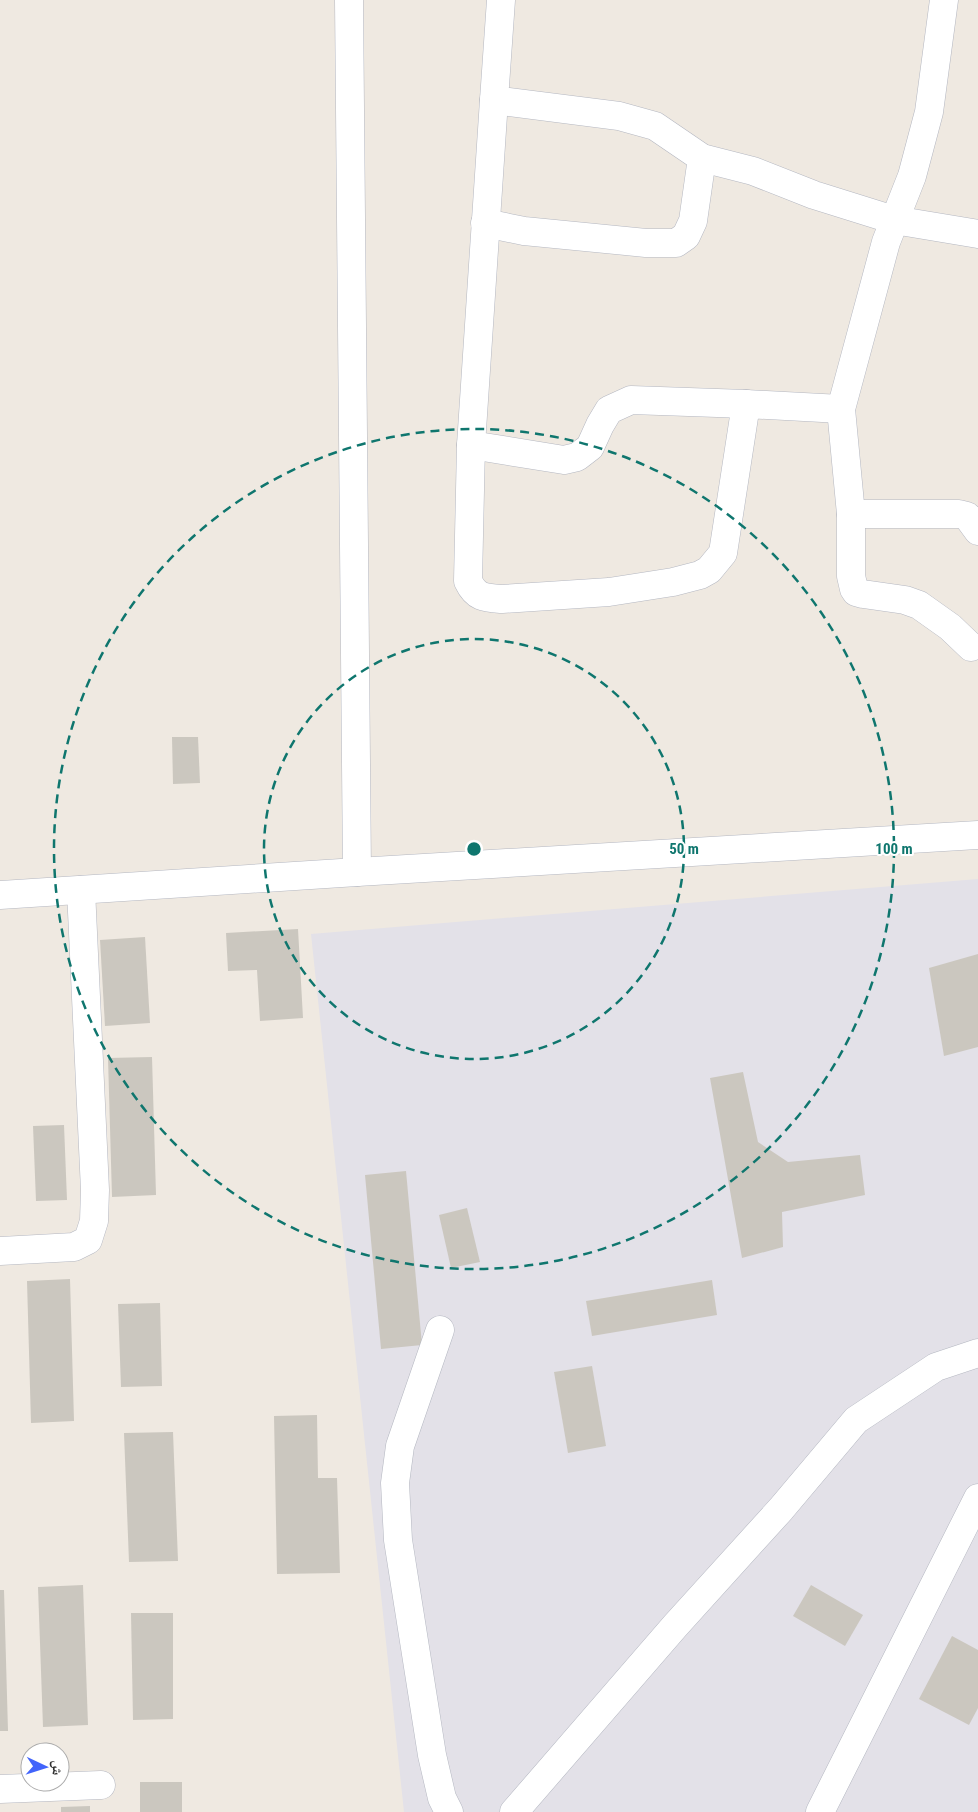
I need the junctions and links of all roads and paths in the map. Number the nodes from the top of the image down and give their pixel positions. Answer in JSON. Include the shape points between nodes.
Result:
{"nodes":[{"id":1,"x":349,"y":0,"type":"edge"},
{"id":2,"x":501,"y":0,"type":"edge"},
{"id":3,"x":944,"y":0,"type":"edge"},
{"id":4,"x":494,"y":100,"type":"junction"},
{"id":5,"x":702,"y":158,"type":"junction"},
{"id":6,"x":894,"y":220,"type":"junction"},
{"id":7,"x":486,"y":223,"type":"junction"},
{"id":8,"x":978,"y":234,"type":"edge"},
{"id":9,"x":746,"y":404,"type":"junction"},
{"id":10,"x":841,"y":410,"type":"junction"},
{"id":11,"x":471,"y":445,"type":"junction"},
{"id":12,"x":851,"y":514,"type":"junction"},
{"id":13,"x":978,"y":531,"type":"edge"},
{"id":14,"x":970,"y":647,"type":"dead end"},
{"id":15,"x":978,"y":835,"type":"edge"},
{"id":16,"x":358,"y":872,"type":"junction"},
{"id":17,"x":81,"y":890,"type":"junction"},
{"id":18,"x":0,"y":895,"type":"edge"},
{"id":19,"x":0,"y":1251,"type":"edge"},
{"id":20,"x":440,"y":1330,"type":"dead end"},
{"id":21,"x":978,"y":1353,"type":"edge"},
{"id":22,"x":978,"y":1498,"type":"edge"},
{"id":23,"x":101,"y":1785,"type":"dead end"},
{"id":24,"x":0,"y":1790,"type":"edge"},
{"id":25,"x":450,"y":1812,"type":"edge"},
{"id":26,"x":514,"y":1812,"type":"edge"},
{"id":27,"x":820,"y":1812,"type":"edge"}],
"edges":[{"from":1,"to":16,"type":"street"},
{"from":2,"to":4,"type":"street"},
{"from":3,"to":6,"type":"street","via":[[929,112],[912,176]]},
{"from":4,"to":5,"type":"street","via":[[619,116],[655,126]]},
{"from":4,"to":7,"type":"street"},
{"from":5,"to":6,"type":"street"},
{"from":5,"to":7,"type":"street","via":[[693,221],[686,236],[676,243],[542,233]]},
{"from":6,"to":8,"type":"street"},
{"from":6,"to":10,"type":"street"},
{"from":7,"to":11,"type":"street"},
{"from":9,"to":10,"type":"street"},
{"from":9,"to":11,"type":"street","via":[[630,400],[609,410],[590,447],[578,457],[564,460]]},
{"from":9,"to":11,"type":"street","via":[[722,553],[714,566],[700,575],[609,592],[502,599],[486,598],[473,592],[468,581]]},
{"from":10,"to":12,"type":"street"},
{"from":12,"to":13,"type":"street","via":[[959,514],[967,516]]},
{"from":12,"to":14,"type":"street","via":[[851,576],[856,592],[919,605],[950,627]]},
{"from":15,"to":16,"type":"street"},
{"from":16,"to":17,"type":"street"},
{"from":17,"to":18,"type":"street"},
{"from":17,"to":19,"type":"street","via":[[94,1221],[88,1240],[74,1247]]},
{"from":20,"to":25,"type":"street","via":[[400,1446],[395,1483],[398,1540],[432,1756],[442,1798]]},
{"from":21,"to":26,"type":"street","via":[[936,1367],[856,1420]]},
{"from":22,"to":27,"type":"street"},
{"from":23,"to":24,"type":"street"}]}
